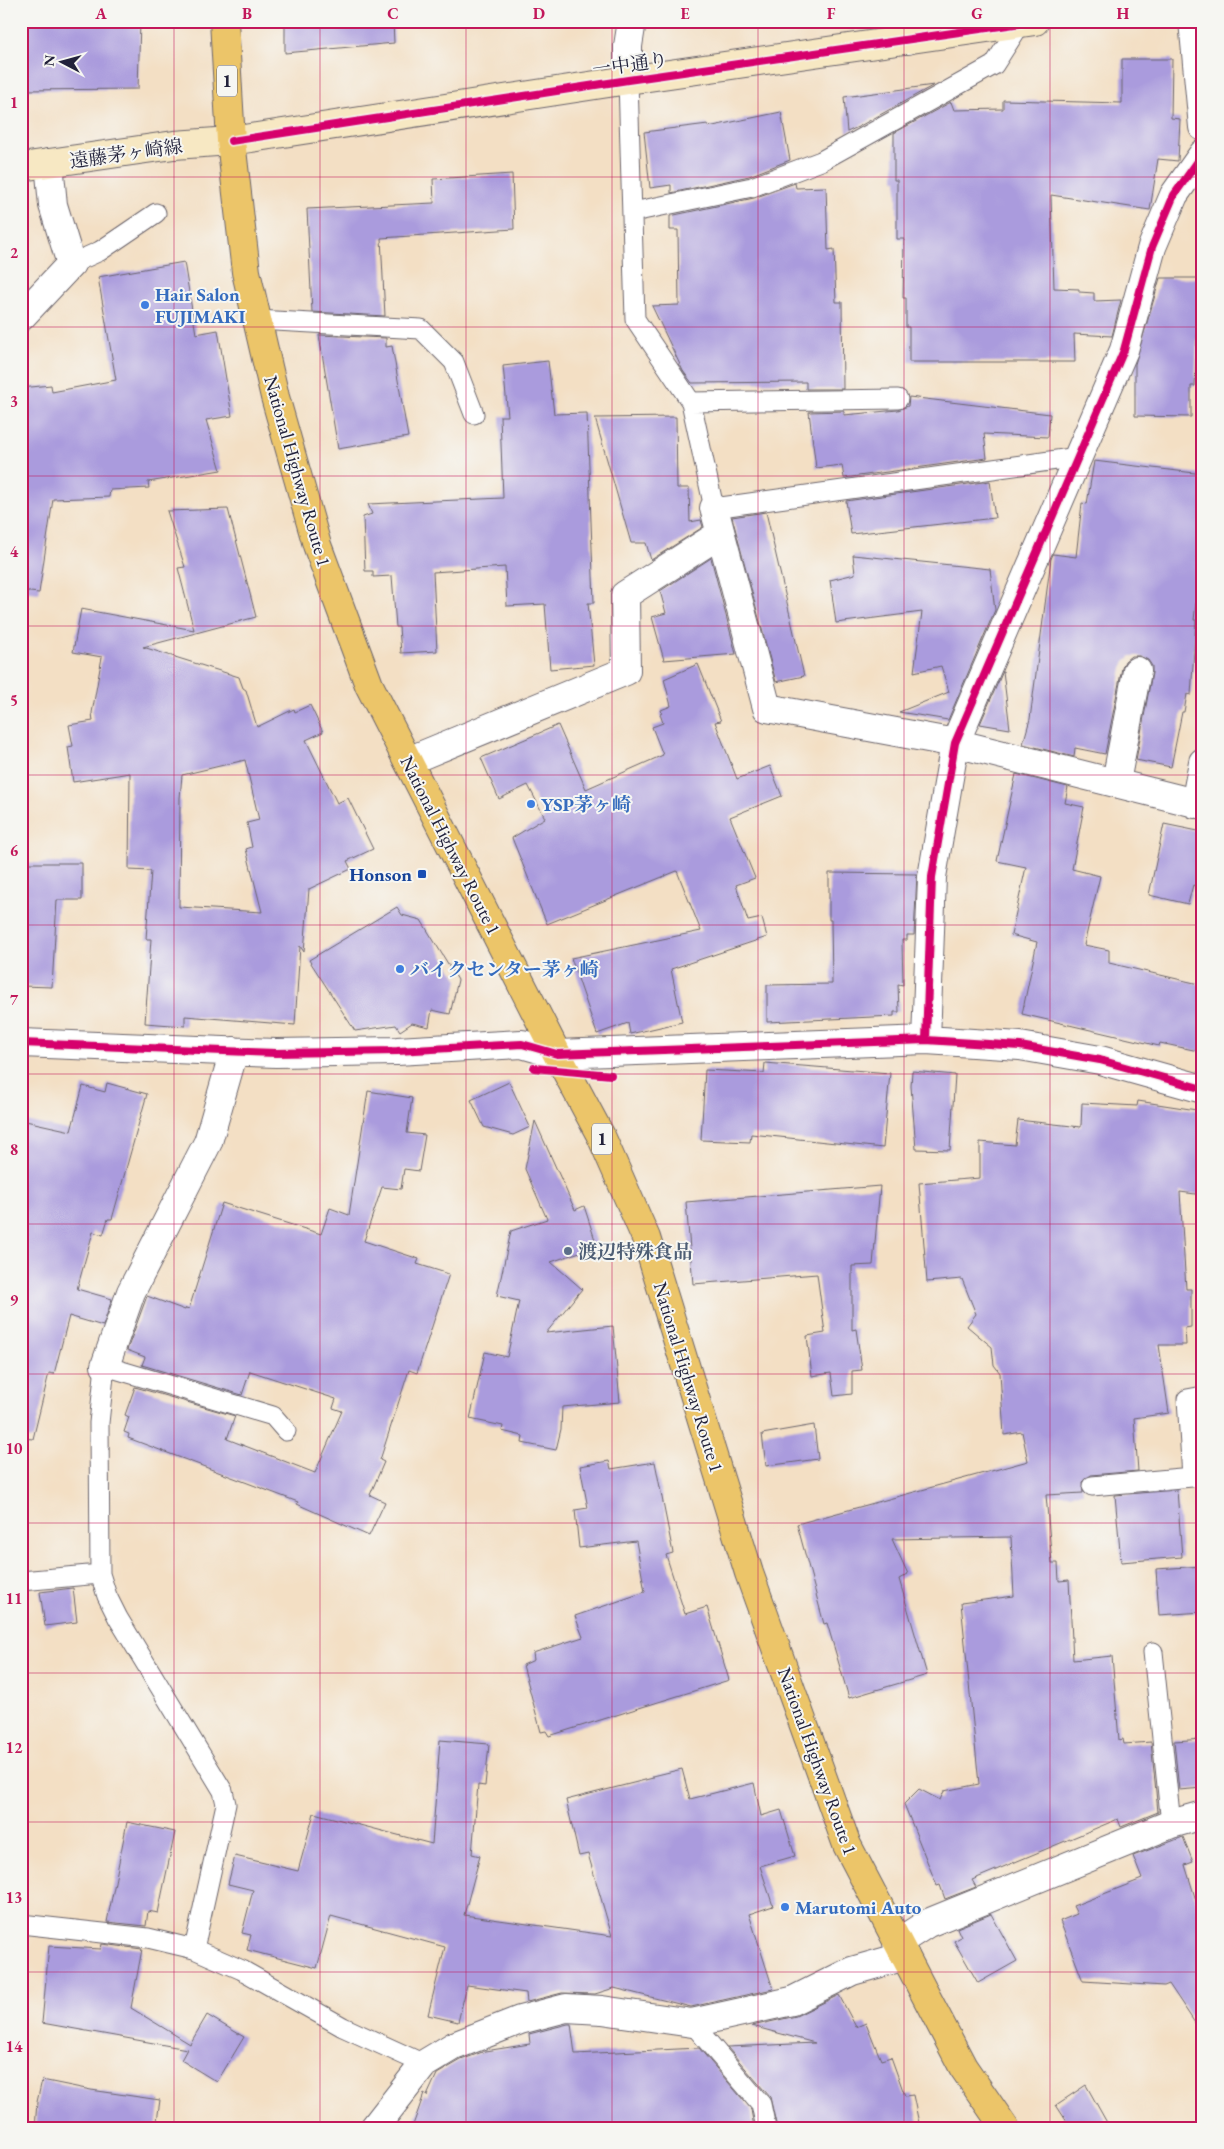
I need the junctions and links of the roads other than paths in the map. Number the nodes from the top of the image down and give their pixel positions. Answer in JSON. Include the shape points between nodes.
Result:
{"nodes":[{"id":1,"x":224,"y":21,"type":"edge"},
{"id":2,"x":632,"y":21,"type":"edge"},
{"id":3,"x":1193,"y":21,"type":"edge"},
{"id":4,"x":1028,"y":22,"type":"edge"},
{"id":5,"x":903,"y":30,"type":"edge"},
{"id":6,"x":628,"y":80,"type":"junction"},
{"id":7,"x":1203,"y":127,"type":"edge"},
{"id":8,"x":231,"y":141,"type":"junction"},
{"id":9,"x":1203,"y":154,"type":"edge"},
{"id":10,"x":49,"y":163,"type":"junction"},
{"id":11,"x":21,"y":167,"type":"edge"},
{"id":12,"x":633,"y":212,"type":"junction"},
{"id":13,"x":156,"y":214,"type":"dead end"},
{"id":14,"x":71,"y":264,"type":"junction"},
{"id":15,"x":21,"y":317,"type":"edge"},
{"id":16,"x":257,"y":320,"type":"junction"},
{"id":17,"x":898,"y":399,"type":"dead end"},
{"id":18,"x":691,"y":402,"type":"junction"},
{"id":19,"x":474,"y":414,"type":"dead end"},
{"id":20,"x":1078,"y":457,"type":"junction"},
{"id":21,"x":714,"y":508,"type":"junction"},
{"id":22,"x":720,"y":534,"type":"junction"},
{"id":23,"x":1137,"y":671,"type":"dead end"},
{"id":24,"x":955,"y":743,"type":"junction"},
{"id":25,"x":408,"y":761,"type":"junction"},
{"id":26,"x":1203,"y":762,"type":"edge"},
{"id":27,"x":1116,"y":782,"type":"junction"},
{"id":28,"x":1199,"y":804,"type":"edge"},
{"id":29,"x":926,"y":1040,"type":"junction"},
{"id":30,"x":21,"y":1043,"type":"edge"},
{"id":31,"x":234,"y":1051,"type":"junction"},
{"id":32,"x":557,"y":1054,"type":"junction"},
{"id":33,"x":1203,"y":1089,"type":"edge"},
{"id":34,"x":105,"y":1366,"type":"junction"},
{"id":35,"x":1203,"y":1396,"type":"edge"},
{"id":36,"x":286,"y":1431,"type":"dead end"},
{"id":37,"x":1092,"y":1486,"type":"dead end"},
{"id":38,"x":100,"y":1574,"type":"junction"},
{"id":39,"x":21,"y":1581,"type":"edge"},
{"id":40,"x":1153,"y":1652,"type":"dead end"},
{"id":41,"x":1203,"y":1815,"type":"edge"},
{"id":42,"x":1171,"y":1824,"type":"junction"},
{"id":43,"x":21,"y":1924,"type":"edge"},
{"id":44,"x":194,"y":1949,"type":"junction"},
{"id":45,"x":901,"y":1949,"type":"junction"},
{"id":46,"x":692,"y":2023,"type":"junction"},
{"id":47,"x":424,"y":2064,"type":"junction"},
{"id":48,"x":374,"y":2128,"type":"edge"},
{"id":49,"x":766,"y":2128,"type":"edge"},
{"id":50,"x":1005,"y":2128,"type":"edge"}],
"edges":[{"from":1,"to":8,"type":"highway","name":"National Highway Route 1","number":"1"},
{"from":2,"to":6,"type":"street"},
{"from":3,"to":7,"type":"street"},
{"from":4,"to":5,"type":"street","name":"一中通り"},
{"from":4,"to":12,"type":"lane","via":[[994,65],[822,161],[752,187]]},
{"from":5,"to":6,"type":"street","name":"一中通り"},
{"from":6,"to":8,"type":"street","name":"一中通り"},
{"from":6,"to":12,"type":"lane"},
{"from":8,"to":10,"type":"street","name":"遠藤茅ヶ崎線","via":[[174,145]]},
{"from":8,"to":16,"type":"highway","name":"National Highway Route 1","number":"1","via":[[246,272]]},
{"from":9,"to":20,"type":"street","via":[[1174,195],[1152,247],[1124,350]]},
{"from":10,"to":11,"type":"street","name":"遠藤茅ヶ崎線"},
{"from":10,"to":14,"type":"street","via":[[53,205]]},
{"from":12,"to":18,"type":"lane","via":[[635,319]]},
{"from":13,"to":14,"type":"lane","via":[[100,251]]},
{"from":14,"to":15,"type":"street"},
{"from":16,"to":19,"type":"lane","via":[[421,329],[454,362]]},
{"from":16,"to":25,"type":"highway","name":"National Highway Route 1","number":"1","via":[[317,545],[369,685]]},
{"from":17,"to":18,"type":"lane"},
{"from":18,"to":21,"type":"lane"},
{"from":20,"to":21,"type":"lane"},
{"from":20,"to":24,"type":"street"},
{"from":21,"to":22,"type":"street"},
{"from":22,"to":24,"type":"street","via":[[767,708]]},
{"from":22,"to":25,"type":"street","via":[[625,595],[626,671]]},
{"from":23,"to":27,"type":"street"},
{"from":24,"to":27,"type":"street"},
{"from":24,"to":29,"type":"street","via":[[932,877]]},
{"from":25,"to":32,"type":"highway","name":"National Highway Route 1","number":"1"},
{"from":26,"to":28,"type":"street"},
{"from":27,"to":28,"type":"street"},
{"from":29,"to":32,"type":"street"},
{"from":29,"to":33,"type":"street","via":[[1020,1046],[1100,1060]]},
{"from":30,"to":31,"type":"street"},
{"from":31,"to":32,"type":"street","via":[[398,1051],[522,1044]]},
{"from":31,"to":34,"type":"street","via":[[208,1142],[131,1292]]},
{"from":32,"to":45,"type":"highway","name":"National Highway Route 1","number":"1","via":[[601,1136],[646,1238],[756,1592],[847,1845]]},
{"from":34,"to":36,"type":"lane","via":[[273,1416]]},
{"from":34,"to":38,"type":"lane","via":[[99,1423]]},
{"from":35,"to":37,"type":"lane","via":[[1187,1399],[1192,1476]]},
{"from":38,"to":39,"type":"lane"},
{"from":38,"to":44,"type":"lane","via":[[118,1618],[223,1791],[226,1804]]},
{"from":40,"to":42,"type":"lane"},
{"from":41,"to":42,"type":"street"},
{"from":42,"to":45,"type":"street","via":[[928,1923]]},
{"from":43,"to":44,"type":"lane","via":[[148,1938]]},
{"from":44,"to":47,"type":"lane","via":[[242,1970],[343,2027]]},
{"from":45,"to":46,"type":"street","via":[[792,2001]]},
{"from":45,"to":50,"type":"highway","name":"National Highway Route 1","number":"1","via":[[963,2066]]},
{"from":46,"to":47,"type":"street","via":[[566,2008],[520,2020],[454,2046]]},
{"from":46,"to":49,"type":"lane","via":[[761,2104]]},
{"from":47,"to":48,"type":"street"}]}
